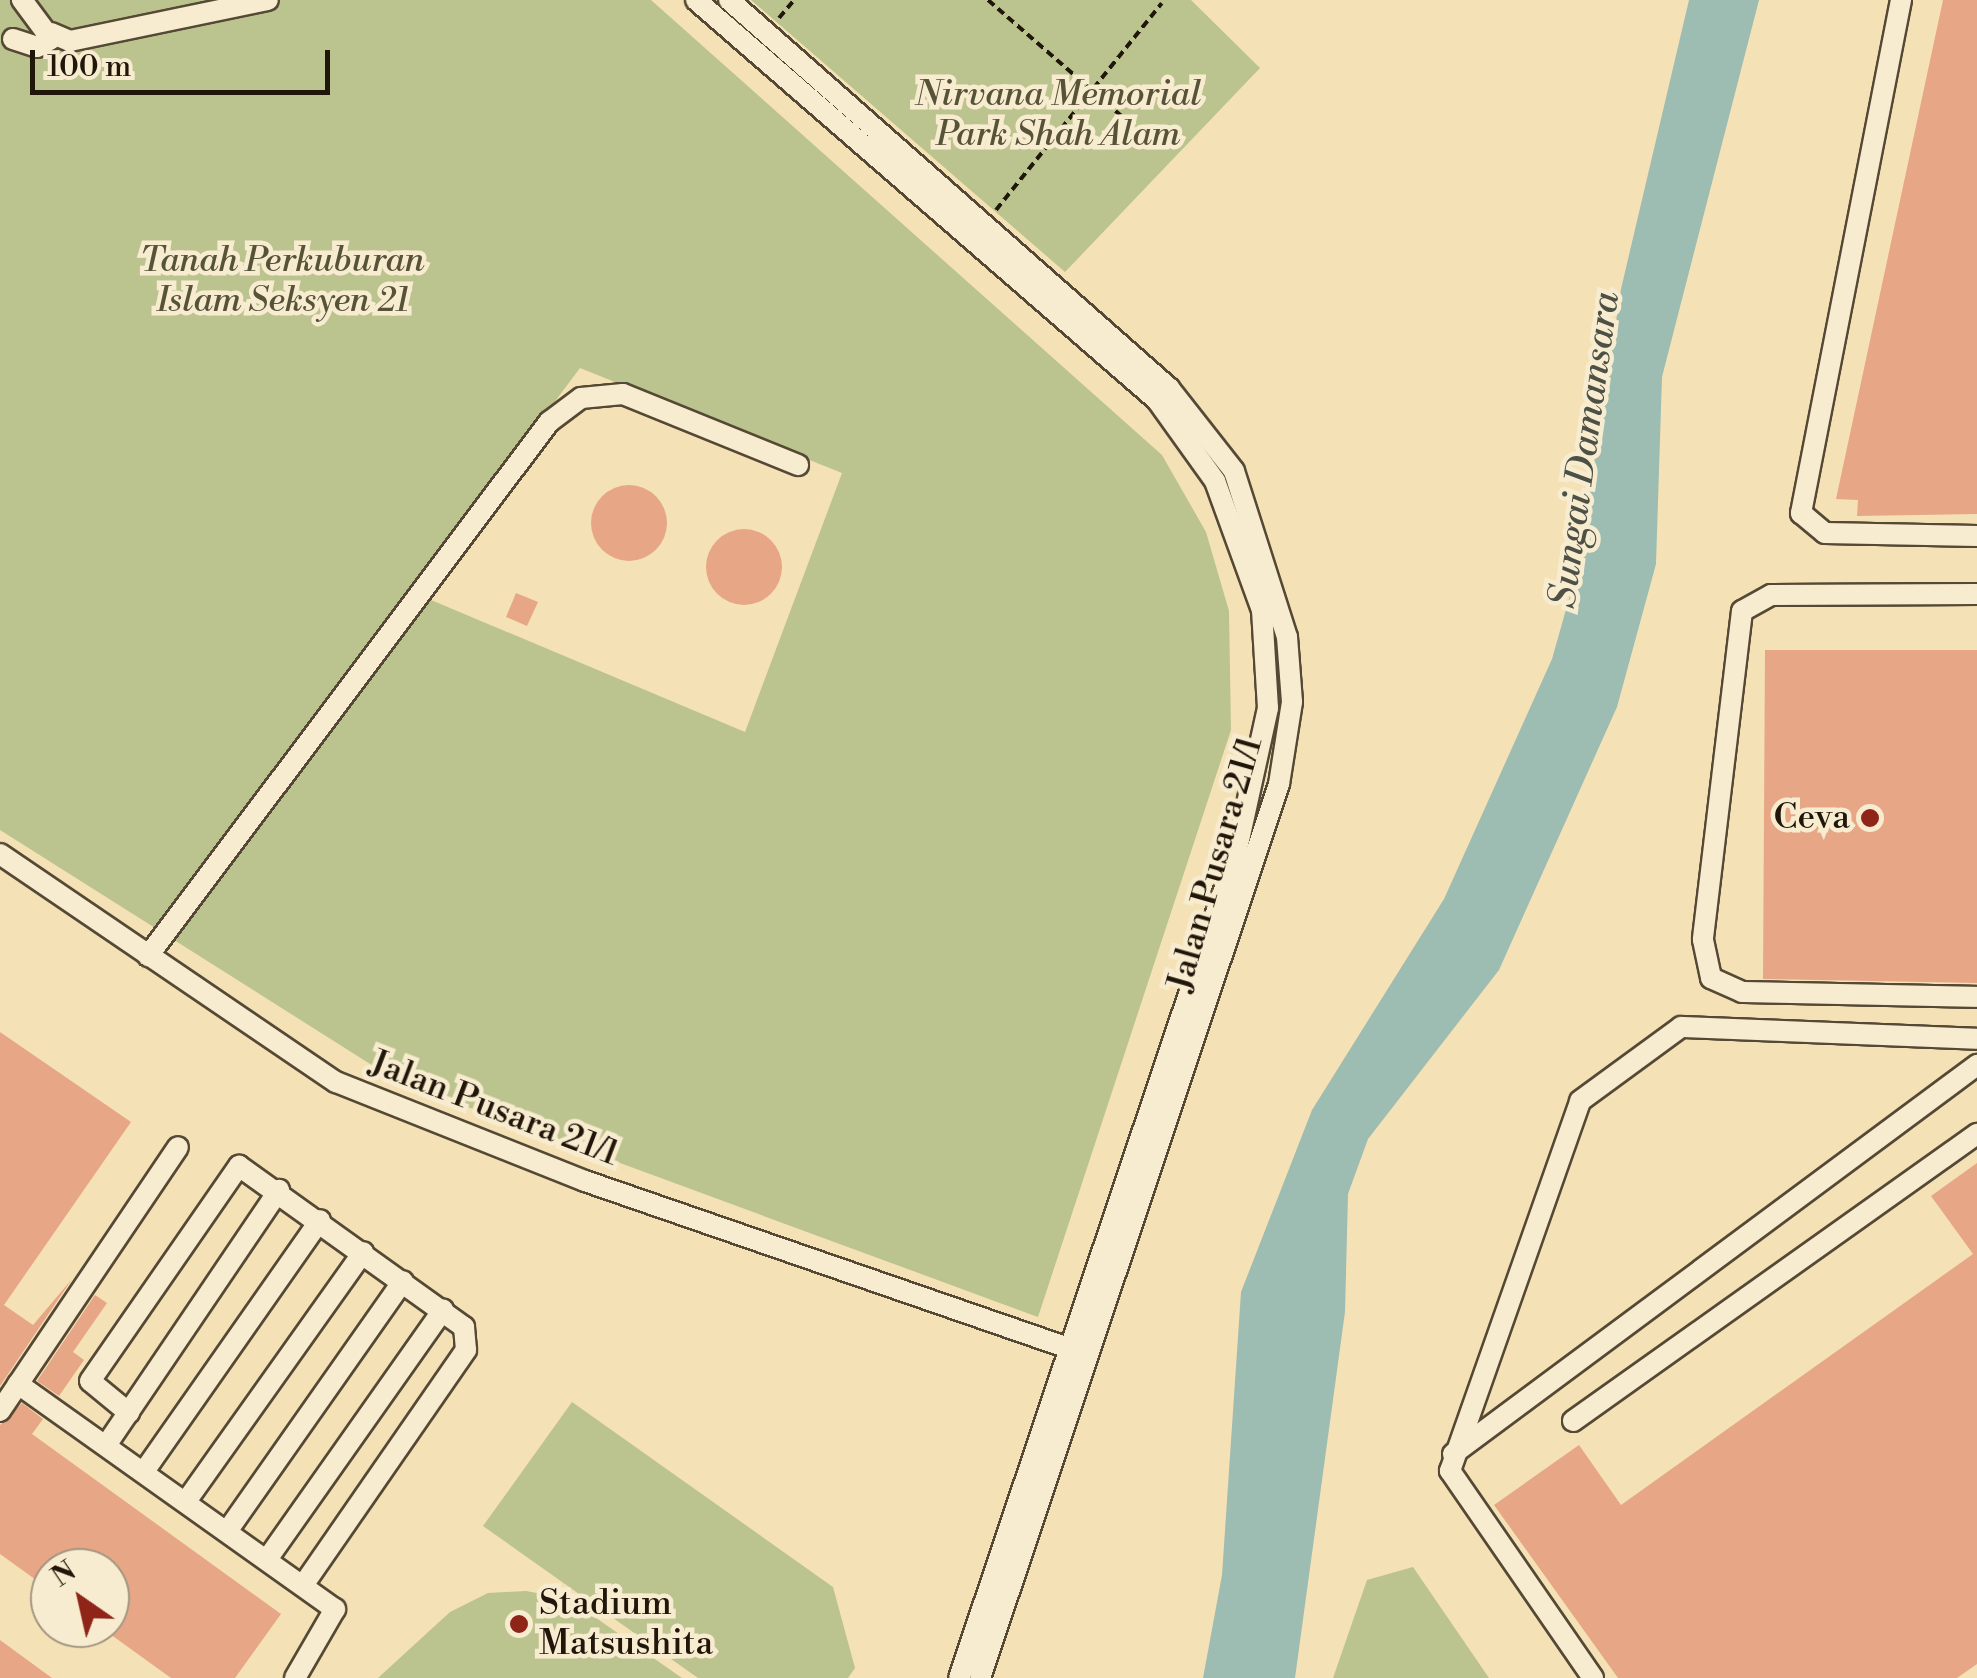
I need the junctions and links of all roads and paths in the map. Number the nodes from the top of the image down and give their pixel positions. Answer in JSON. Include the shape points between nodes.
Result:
{"nodes":[{"id":1,"x":22,"y":0,"type":"edge"},
{"id":2,"x":268,"y":0,"type":"edge"},
{"id":3,"x":696,"y":0,"type":"edge"},
{"id":4,"x":729,"y":0,"type":"edge"},
{"id":5,"x":988,"y":0,"type":"edge"},
{"id":6,"x":1901,"y":0,"type":"edge"},
{"id":7,"x":1162,"y":3,"type":"dead end"},
{"id":8,"x":51,"y":33,"type":"junction"},
{"id":9,"x":7,"y":37,"type":"edge"},
{"id":10,"x":1092,"y":91,"type":"junction"},
{"id":11,"x":1149,"y":140,"type":"dead end"},
{"id":12,"x":983,"y":226,"type":"junction"},
{"id":13,"x":798,"y":465,"type":"dead end"},
{"id":14,"x":1977,"y":536,"type":"edge"},
{"id":15,"x":1977,"y":594,"type":"edge"},
{"id":16,"x":0,"y":854,"type":"edge"},
{"id":17,"x":148,"y":956,"type":"junction"},
{"id":18,"x":1977,"y":997,"type":"edge"},
{"id":19,"x":1977,"y":1039,"type":"edge"},
{"id":20,"x":1977,"y":1065,"type":"edge"},
{"id":21,"x":1977,"y":1134,"type":"edge"},
{"id":22,"x":178,"y":1147,"type":"dead end"},
{"id":23,"x":278,"y":1190,"type":"junction"},
{"id":24,"x":320,"y":1220,"type":"junction"},
{"id":25,"x":364,"y":1252,"type":"junction"},
{"id":26,"x":403,"y":1281,"type":"junction"},
{"id":27,"x":443,"y":1310,"type":"junction"},
{"id":28,"x":1080,"y":1352,"type":"junction"},
{"id":29,"x":18,"y":1384,"type":"junction"},
{"id":30,"x":0,"y":1411,"type":"edge"},
{"id":31,"x":129,"y":1413,"type":"junction"},
{"id":32,"x":1574,"y":1421,"type":"dead end"},
{"id":33,"x":108,"y":1444,"type":"junction"},
{"id":34,"x":1452,"y":1455,"type":"junction"},
{"id":35,"x":144,"y":1470,"type":"junction"},
{"id":36,"x":187,"y":1500,"type":"junction"},
{"id":37,"x":228,"y":1530,"type":"junction"},
{"id":38,"x":268,"y":1558,"type":"junction"},
{"id":39,"x":304,"y":1584,"type":"junction"},
{"id":40,"x":295,"y":1678,"type":"edge"},
{"id":41,"x":959,"y":1678,"type":"edge"},
{"id":42,"x":980,"y":1678,"type":"edge"},
{"id":43,"x":1593,"y":1678,"type":"edge"}],
"edges":[{"from":1,"to":8,"type":"street"},
{"from":2,"to":8,"type":"street","via":[[70,41]]},
{"from":3,"to":28,"type":"street","name":"Jalan Pusara 21/1","via":[[1157,400],[1215,481],[1262,610],[1268,708],[1236,854]]},
{"from":4,"to":12,"type":"street","name":"Jalan Pusara 21/1"},
{"from":5,"to":10,"type":"path"},
{"from":6,"to":14,"type":"street","via":[[1801,514],[1825,533]]},
{"from":7,"to":10,"type":"path"},
{"from":8,"to":9,"type":"street","via":[[37,47]]},
{"from":10,"to":11,"type":"path"},
{"from":10,"to":12,"type":"path"},
{"from":12,"to":28,"type":"street","name":"Jalan Pusara 21/1","via":[[1169,388],[1234,471],[1288,637],[1292,702],[1279,784]]},
{"from":13,"to":17,"type":"street","via":[[623,394],[582,398],[549,422]]},
{"from":15,"to":18,"type":"street","via":[[1772,594],[1742,611],[1703,940],[1711,978],[1742,992]]},
{"from":16,"to":17,"type":"street","name":"Jalan Pusara 21/1"},
{"from":17,"to":28,"type":"street","name":"Jalan Pusara 21/1","via":[[336,1082],[585,1181]]},
{"from":19,"to":34,"type":"street","via":[[1681,1026],[1590,1088],[1571,1118]]},
{"from":20,"to":34,"type":"street"},
{"from":21,"to":32,"type":"street"},
{"from":22,"to":29,"type":"street"},
{"from":23,"to":24,"type":"street"},
{"from":23,"to":31,"type":"street"},
{"from":23,"to":31,"type":"street","via":[[240,1166],[90,1381]]},
{"from":24,"to":25,"type":"street"},
{"from":24,"to":35,"type":"street"},
{"from":25,"to":26,"type":"street"},
{"from":25,"to":36,"type":"street"},
{"from":26,"to":27,"type":"street"},
{"from":26,"to":37,"type":"street"},
{"from":27,"to":38,"type":"street"},
{"from":27,"to":39,"type":"street","via":[[464,1328],[466,1350]]},
{"from":28,"to":41,"type":"street","name":"Jalan Pusara 21/1"},
{"from":28,"to":42,"type":"street","name":"Jalan Pusara 21/1"},
{"from":29,"to":30,"type":"street"},
{"from":29,"to":33,"type":"street"},
{"from":31,"to":33,"type":"street"},
{"from":33,"to":35,"type":"street"},
{"from":34,"to":43,"type":"street","via":[[1454,1487]]},
{"from":35,"to":36,"type":"street"},
{"from":36,"to":37,"type":"street"},
{"from":37,"to":38,"type":"street"},
{"from":38,"to":39,"type":"street"},
{"from":39,"to":40,"type":"street","via":[[335,1609]]}]}
